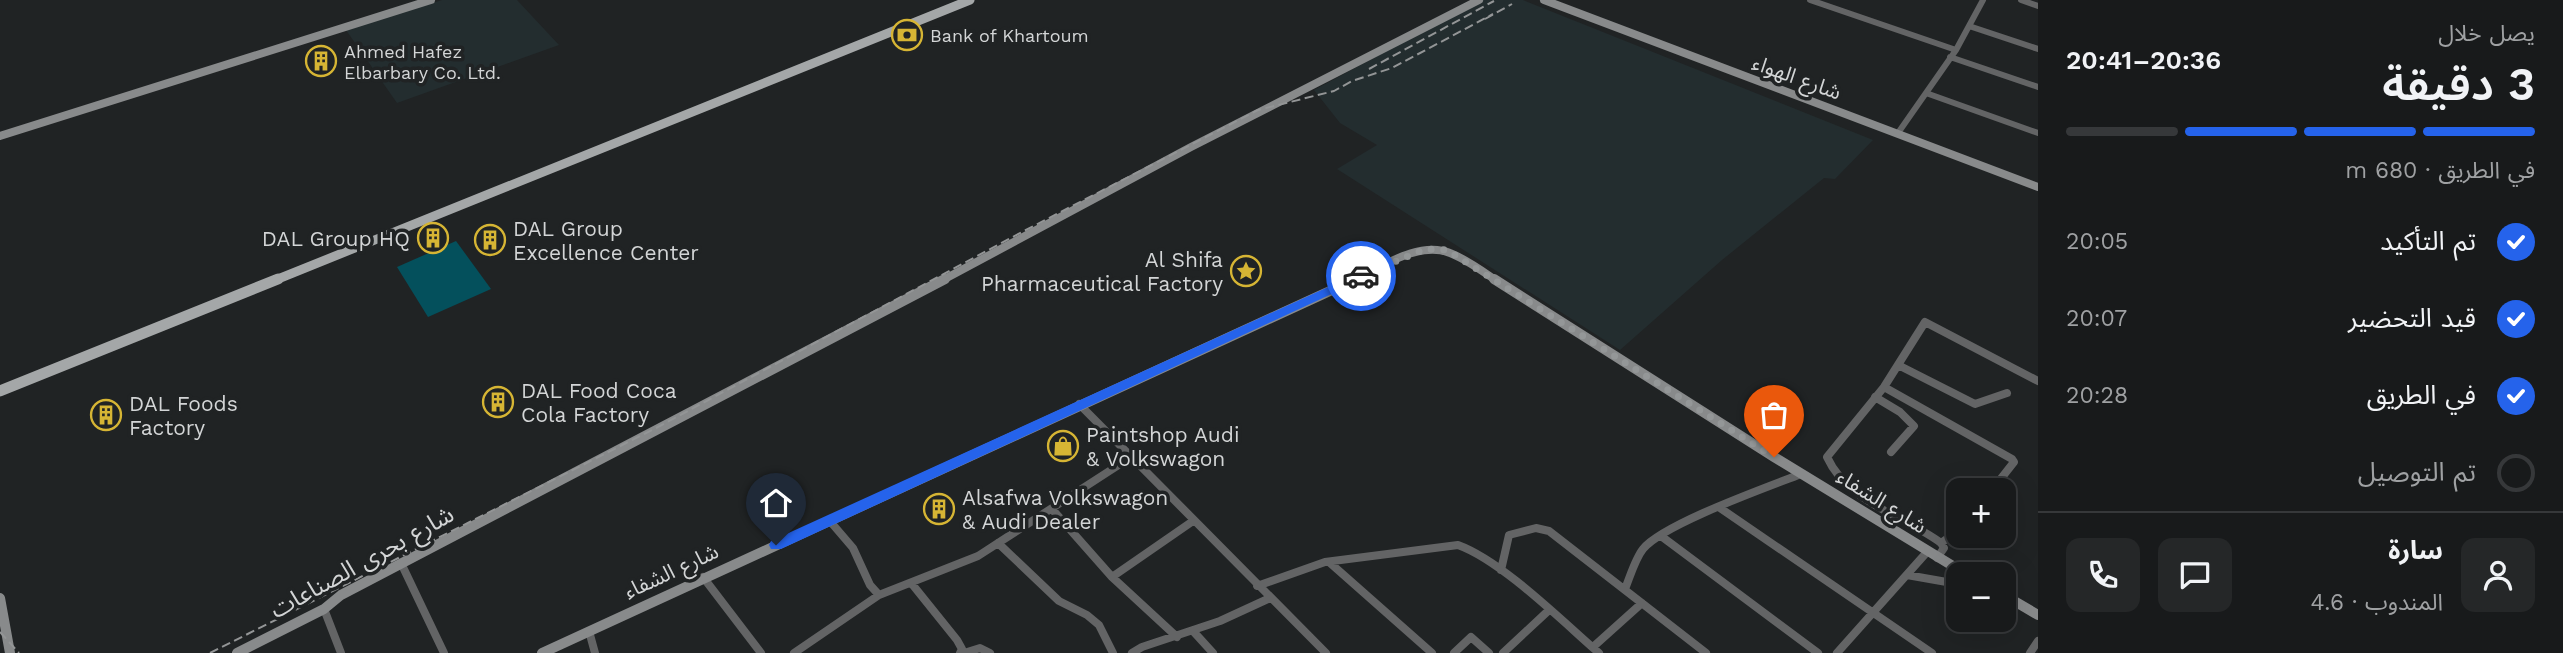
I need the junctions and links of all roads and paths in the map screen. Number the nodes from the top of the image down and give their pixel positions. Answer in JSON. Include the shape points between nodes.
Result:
{"nodes":[{"id":1,"x":431,"y":0,"type":"edge"},
{"id":2,"x":957,"y":0,"type":"edge"},
{"id":3,"x":970,"y":0,"type":"edge"},
{"id":4,"x":1479,"y":0,"type":"edge"},
{"id":5,"x":1544,"y":0,"type":"edge"},
{"id":6,"x":1810,"y":0,"type":"edge"},
{"id":7,"x":1983,"y":0,"type":"edge"},
{"id":8,"x":2021,"y":0,"type":"edge"},
{"id":9,"x":2038,"y":5,"type":"edge"},
{"id":10,"x":1969,"y":26,"type":"junction"},
{"id":11,"x":2038,"y":49,"type":"edge"},
{"id":12,"x":1956,"y":50,"type":"junction"},
{"id":13,"x":1950,"y":57,"type":"junction"},
{"id":14,"x":2038,"y":87,"type":"edge"},
{"id":15,"x":1926,"y":93,"type":"junction"},
{"id":16,"x":1898,"y":133,"type":"junction"},
{"id":17,"x":2038,"y":133,"type":"edge"},
{"id":18,"x":0,"y":136,"type":"edge"},
{"id":19,"x":2038,"y":187,"type":"edge"},
{"id":20,"x":279,"y":275,"type":"junction"},
{"id":21,"x":1898,"y":365,"type":"junction"},
{"id":22,"x":2038,"y":381,"type":"edge"},
{"id":23,"x":0,"y":383,"type":"edge"},
{"id":24,"x":1884,"y":387,"type":"junction"},
{"id":25,"x":0,"y":391,"type":"edge"},
{"id":26,"x":2007,"y":393,"type":"dead end"},
{"id":27,"x":1875,"y":397,"type":"junction"},
{"id":28,"x":1079,"y":404,"type":"junction"},
{"id":29,"x":1891,"y":452,"type":"dead end"},
{"id":30,"x":1131,"y":457,"type":"junction"},
{"id":31,"x":1801,"y":474,"type":"junction"},
{"id":32,"x":2002,"y":478,"type":"edge"},
{"id":33,"x":1720,"y":508,"type":"junction"},
{"id":34,"x":1052,"y":509,"type":"junction"},
{"id":35,"x":829,"y":519,"type":"junction"},
{"id":36,"x":1193,"y":521,"type":"junction"},
{"id":37,"x":1661,"y":536,"type":"junction"},
{"id":38,"x":1946,"y":539,"type":"edge"},
{"id":39,"x":998,"y":543,"type":"junction"},
{"id":40,"x":1941,"y":543,"type":"junction"},
{"id":41,"x":1932,"y":555,"type":"junction"},
{"id":42,"x":1329,"y":562,"type":"junction"},
{"id":43,"x":1946,"y":563,"type":"edge"},
{"id":44,"x":401,"y":564,"type":"junction"},
{"id":45,"x":1501,"y":570,"type":"junction"},
{"id":46,"x":1907,"y":575,"type":"junction"},
{"id":47,"x":703,"y":577,"type":"junction"},
{"id":48,"x":1112,"y":577,"type":"junction"},
{"id":49,"x":1946,"y":582,"type":"edge"},
{"id":50,"x":912,"y":584,"type":"junction"},
{"id":51,"x":1257,"y":586,"type":"junction"},
{"id":52,"x":1625,"y":589,"type":"junction"},
{"id":53,"x":879,"y":596,"type":"junction"},
{"id":54,"x":0,"y":598,"type":"edge"},
{"id":55,"x":1270,"y":598,"type":"junction"},
{"id":56,"x":1642,"y":603,"type":"junction"},
{"id":57,"x":2016,"y":603,"type":"edge"},
{"id":58,"x":324,"y":609,"type":"junction"},
{"id":59,"x":1548,"y":611,"type":"junction"},
{"id":60,"x":1873,"y":613,"type":"junction"},
{"id":61,"x":2038,"y":615,"type":"edge"},
{"id":62,"x":589,"y":631,"type":"junction"},
{"id":63,"x":1193,"y":632,"type":"junction"},
{"id":64,"x":1177,"y":637,"type":"junction"},
{"id":65,"x":2038,"y":641,"type":"edge"},
{"id":66,"x":1596,"y":650,"type":"edge"},
{"id":67,"x":10,"y":653,"type":"edge"},
{"id":68,"x":237,"y":653,"type":"edge"},
{"id":69,"x":341,"y":653,"type":"edge"},
{"id":70,"x":444,"y":653,"type":"edge"},
{"id":71,"x":542,"y":653,"type":"edge"},
{"id":72,"x":595,"y":653,"type":"edge"},
{"id":73,"x":761,"y":653,"type":"edge"},
{"id":74,"x":794,"y":653,"type":"edge"},
{"id":75,"x":962,"y":653,"type":"edge"},
{"id":76,"x":990,"y":653,"type":"edge"},
{"id":77,"x":1113,"y":653,"type":"edge"},
{"id":78,"x":1132,"y":653,"type":"edge"},
{"id":79,"x":1213,"y":653,"type":"edge"},
{"id":80,"x":1326,"y":653,"type":"edge"},
{"id":81,"x":1432,"y":653,"type":"edge"},
{"id":82,"x":1454,"y":653,"type":"edge"},
{"id":83,"x":1489,"y":653,"type":"edge"},
{"id":84,"x":1503,"y":653,"type":"edge"},
{"id":85,"x":1706,"y":653,"type":"edge"},
{"id":86,"x":1818,"y":653,"type":"edge"},
{"id":87,"x":1837,"y":653,"type":"edge"},
{"id":88,"x":1932,"y":653,"type":"edge"},
{"id":89,"x":2029,"y":653,"type":"edge"}],
"edges":[{"from":1,"to":18,"type":"street"},
{"from":2,"to":20,"type":"main road"},
{"from":3,"to":20,"type":"main road"},
{"from":4,"to":44,"type":"street","name":"شارع بحرى الصناعات","via":[[1200,142]]},
{"from":5,"to":16,"type":"street","name":"شارع الهواء"},
{"from":6,"to":12,"type":"street"},
{"from":7,"to":10,"type":"street"},
{"from":8,"to":9,"type":"street"},
{"from":10,"to":11,"type":"street"},
{"from":10,"to":12,"type":"street"},
{"from":12,"to":13,"type":"street"},
{"from":13,"to":14,"type":"street"},
{"from":13,"to":15,"type":"street"},
{"from":15,"to":16,"type":"street"},
{"from":15,"to":17,"type":"street"},
{"from":16,"to":19,"type":"street","name":"شارع الهواء"},
{"from":20,"to":23,"type":"main road"},
{"from":20,"to":25,"type":"main road"},
{"from":21,"to":22,"type":"street","via":[[1925,322]]},
{"from":21,"to":24,"type":"street"},
{"from":21,"to":26,"type":"street","via":[[1975,404]]},
{"from":24,"to":27,"type":"street"},
{"from":24,"to":32,"type":"street","via":[[2012,460]]},
{"from":27,"to":29,"type":"street","via":[[1914,426]]},
{"from":27,"to":40,"type":"street","via":[[1831,451],[1829,464],[1854,491]]},
{"from":28,"to":30,"type":"street"},
{"from":28,"to":31,"type":"street","name":"شارع الشفاء","via":[[1401,258],[1440,248]]},
{"from":28,"to":35,"type":"street","name":"شارع الشفاء"},
{"from":30,"to":34,"type":"street"},
{"from":30,"to":36,"type":"street"},
{"from":31,"to":33,"type":"street"},
{"from":31,"to":41,"type":"street","name":"شارع الشفاء"},
{"from":33,"to":37,"type":"street"},
{"from":33,"to":60,"type":"street"},
{"from":34,"to":39,"type":"street"},
{"from":34,"to":48,"type":"street"},
{"from":35,"to":47,"type":"street","name":"شارع الشفاء"},
{"from":35,"to":53,"type":"street","via":[[853,548]]},
{"from":36,"to":48,"type":"street"},
{"from":36,"to":51,"type":"street"},
{"from":37,"to":52,"type":"street","via":[[1643,550]]},
{"from":37,"to":86,"type":"street"},
{"from":38,"to":40,"type":"street"},
{"from":39,"to":50,"type":"street"},
{"from":39,"to":77,"type":"street","via":[[1059,601],[1098,625]]},
{"from":40,"to":41,"type":"street","via":[[1944,548]]},
{"from":41,"to":43,"type":"street","name":"شارع الشفاء"},
{"from":41,"to":46,"type":"street"},
{"from":42,"to":45,"type":"street","via":[[1458,545]]},
{"from":42,"to":51,"type":"street"},
{"from":42,"to":81,"type":"street"},
{"from":44,"to":58,"type":"street","name":"شارع بحرى الصناعات","via":[[341,595]]},
{"from":44,"to":70,"type":"street"},
{"from":45,"to":52,"type":"street","via":[[1507,537],[1542,528]]},
{"from":45,"to":59,"type":"street"},
{"from":46,"to":49,"type":"street"},
{"from":46,"to":60,"type":"street"},
{"from":47,"to":62,"type":"street","name":"شارع الشفاء"},
{"from":47,"to":73,"type":"street"},
{"from":48,"to":64,"type":"street"},
{"from":50,"to":53,"type":"street"},
{"from":50,"to":75,"type":"street","via":[[957,640]]},
{"from":51,"to":55,"type":"street"},
{"from":52,"to":56,"type":"street"},
{"from":53,"to":74,"type":"street"},
{"from":54,"to":67,"type":"street"},
{"from":55,"to":63,"type":"street"},
{"from":55,"to":80,"type":"street"},
{"from":56,"to":66,"type":"street"},
{"from":56,"to":85,"type":"street"},
{"from":57,"to":61,"type":"street"},
{"from":58,"to":68,"type":"street","name":"شارع بحرى الصناعات"},
{"from":58,"to":69,"type":"street"},
{"from":59,"to":66,"type":"street"},
{"from":59,"to":84,"type":"street"},
{"from":60,"to":87,"type":"street"},
{"from":60,"to":88,"type":"street"},
{"from":62,"to":71,"type":"street","name":"شارع الشفاء"},
{"from":62,"to":72,"type":"street"},
{"from":63,"to":64,"type":"street"},
{"from":63,"to":79,"type":"street"},
{"from":64,"to":78,"type":"street"},
{"from":65,"to":89,"type":"street"},
{"from":75,"to":76,"type":"street","via":[[980,648]]},
{"from":82,"to":83,"type":"street","via":[[1471,637]]}]}
